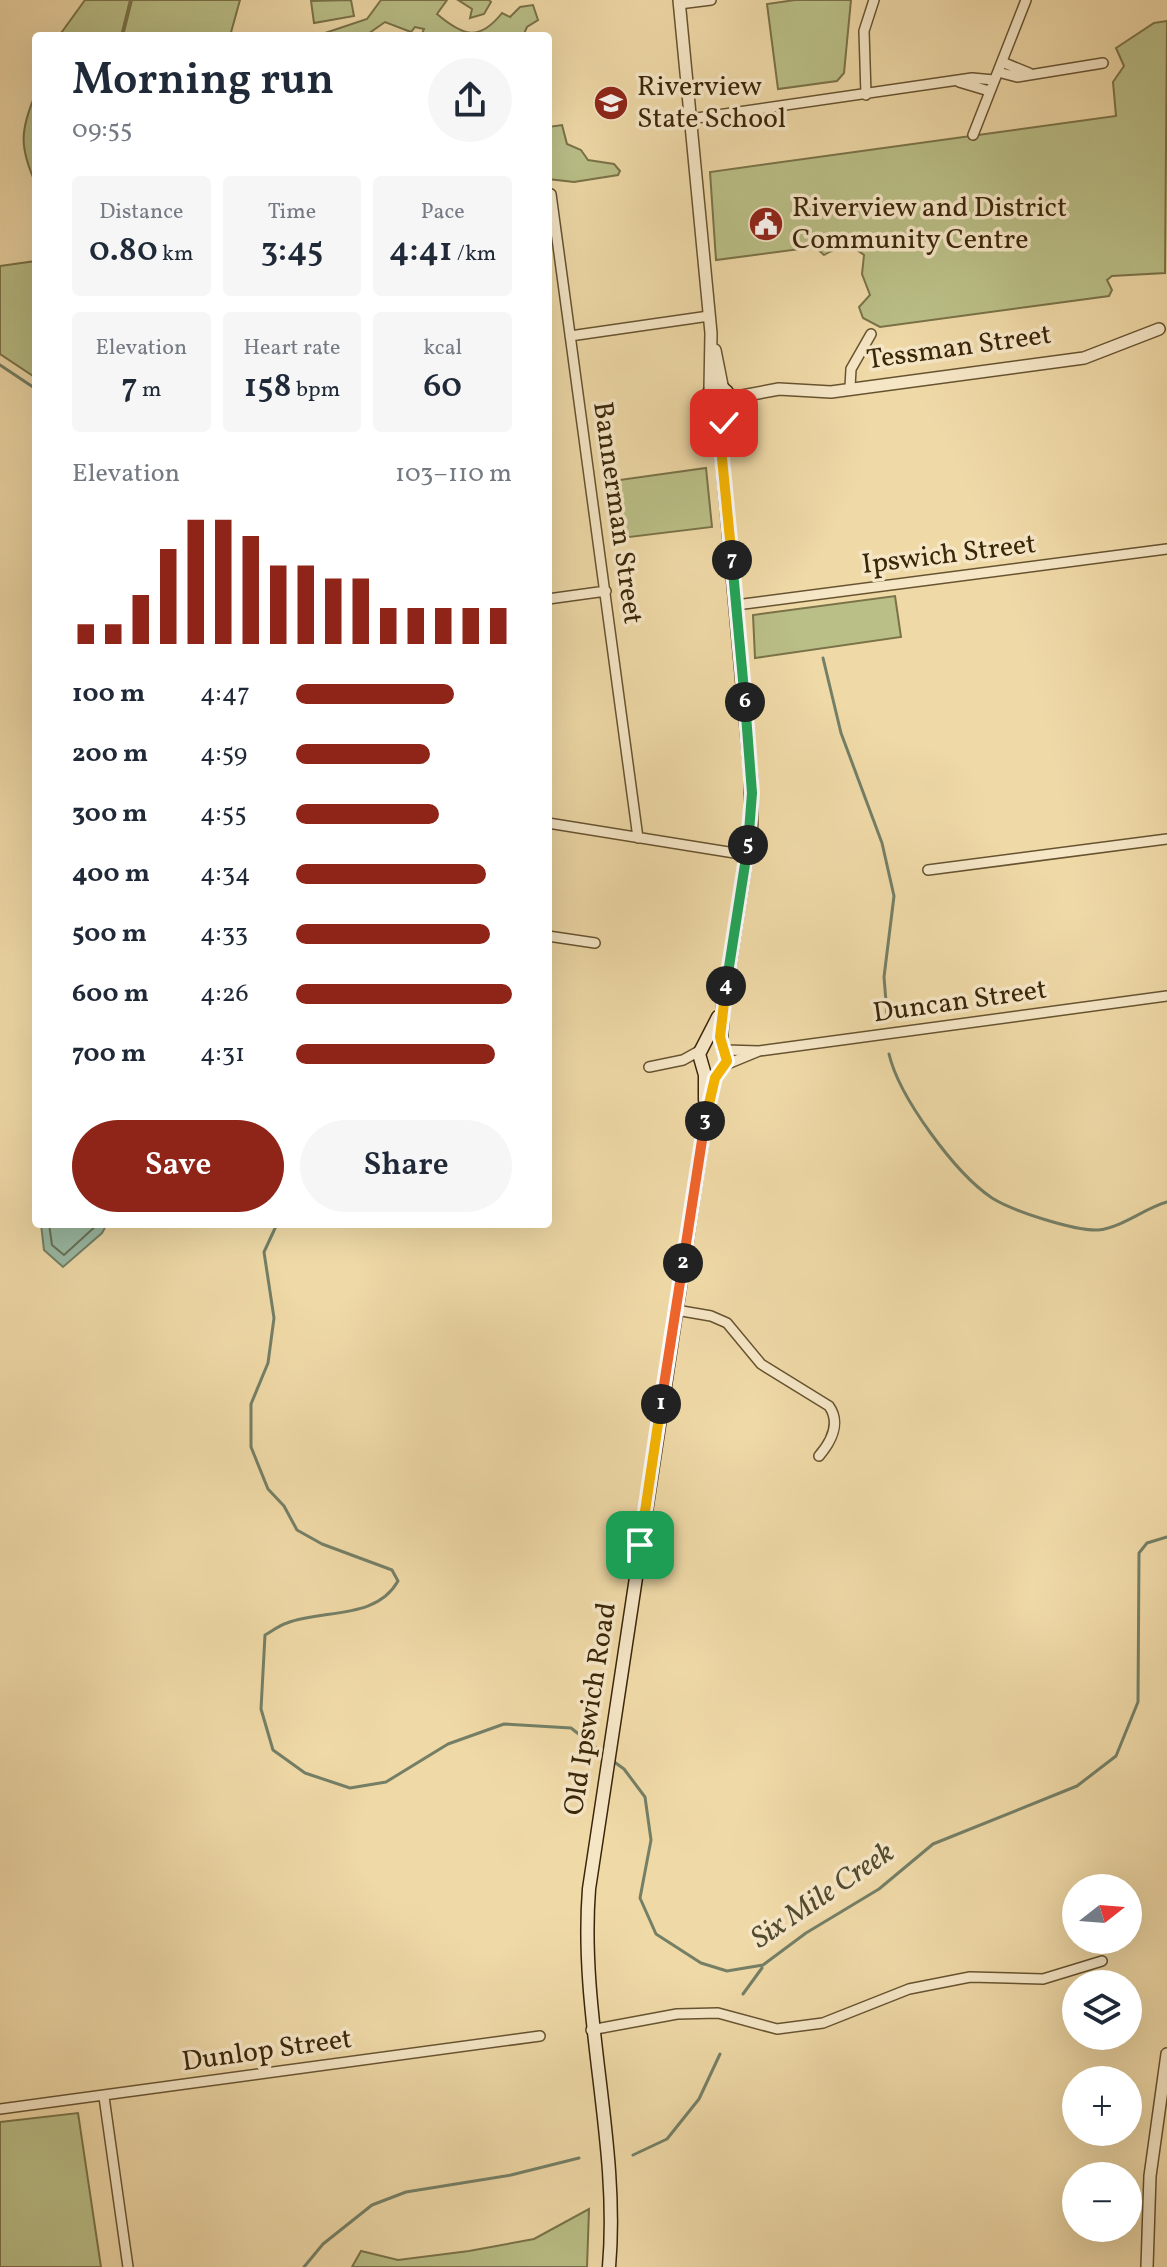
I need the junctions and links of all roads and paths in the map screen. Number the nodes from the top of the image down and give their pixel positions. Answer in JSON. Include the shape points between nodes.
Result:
{"nodes":[{"id":1,"x":711,"y":0,"type":"edge"},
{"id":2,"x":874,"y":0,"type":"edge"},
{"id":3,"x":1026,"y":0,"type":"edge"},
{"id":4,"x":679,"y":2,"type":"edge"},
{"id":5,"x":1103,"y":63,"type":"dead end"},
{"id":6,"x":998,"y":71,"type":"junction"},
{"id":7,"x":959,"y":82,"type":"junction"},
{"id":8,"x":989,"y":91,"type":"junction"},
{"id":9,"x":866,"y":95,"type":"junction"},
{"id":10,"x":690,"y":119,"type":"junction"},
{"id":11,"x":973,"y":135,"type":"dead end"},
{"id":12,"x":552,"y":201,"type":"edge"},
{"id":13,"x":709,"y":316,"type":"junction"},
{"id":14,"x":1163,"y":328,"type":"edge"},
{"id":15,"x":871,"y":334,"type":"dead end"},
{"id":16,"x":570,"y":336,"type":"junction"},
{"id":17,"x":850,"y":387,"type":"junction"},
{"id":18,"x":720,"y":394,"type":"junction"},
{"id":19,"x":1167,"y":549,"type":"edge"},
{"id":20,"x":606,"y":591,"type":"junction"},
{"id":21,"x":552,"y":598,"type":"edge"},
{"id":22,"x":736,"y":605,"type":"junction"},
{"id":23,"x":552,"y":824,"type":"edge"},
{"id":24,"x":638,"y":838,"type":"junction"},
{"id":25,"x":1167,"y":839,"type":"edge"},
{"id":26,"x":747,"y":855,"type":"junction"},
{"id":27,"x":928,"y":870,"type":"dead end"},
{"id":28,"x":552,"y":937,"type":"edge"},
{"id":29,"x":595,"y":943,"type":"dead end"},
{"id":30,"x":1167,"y":996,"type":"edge"},
{"id":31,"x":723,"y":1007,"type":"junction"},
{"id":32,"x":723,"y":1048,"type":"junction"},
{"id":33,"x":759,"y":1051,"type":"junction"},
{"id":34,"x":702,"y":1056,"type":"junction"},
{"id":35,"x":649,"y":1067,"type":"dead end"},
{"id":36,"x":722,"y":1067,"type":"junction"},
{"id":37,"x":706,"y":1114,"type":"junction"},
{"id":38,"x":676,"y":1310,"type":"junction"},
{"id":39,"x":819,"y":1456,"type":"dead end"},
{"id":40,"x":1102,"y":1961,"type":"dead end"},
{"id":41,"x":591,"y":2030,"type":"junction"},
{"id":42,"x":540,"y":2036,"type":"dead end"},
{"id":43,"x":1167,"y":2054,"type":"edge"},
{"id":44,"x":104,"y":2097,"type":"junction"},
{"id":45,"x":0,"y":2109,"type":"edge"},
{"id":46,"x":128,"y":2267,"type":"edge"},
{"id":47,"x":609,"y":2267,"type":"edge"},
{"id":48,"x":1147,"y":2267,"type":"edge"}],
"edges":[{"from":1,"to":4,"type":"street"},
{"from":2,"to":9,"type":"street","via":[[862,53]]},
{"from":3,"to":6,"type":"street"},
{"from":4,"to":10,"type":"street"},
{"from":5,"to":6,"type":"street","via":[[1029,73]]},
{"from":6,"to":7,"type":"street"},
{"from":6,"to":8,"type":"street"},
{"from":7,"to":8,"type":"street"},
{"from":7,"to":9,"type":"street"},
{"from":8,"to":11,"type":"street"},
{"from":9,"to":10,"type":"street"},
{"from":10,"to":13,"type":"street"},
{"from":12,"to":16,"type":"street","name":"Bannerman Street"},
{"from":13,"to":16,"type":"street"},
{"from":13,"to":18,"type":"street"},
{"from":14,"to":17,"type":"street","name":"Tessman Street","via":[[1094,356]]},
{"from":15,"to":17,"type":"street","via":[[851,369]]},
{"from":16,"to":20,"type":"street","name":"Bannerman Street"},
{"from":17,"to":18,"type":"street","name":"Tessman Street","via":[[786,384]]},
{"from":18,"to":22,"type":"main road"},
{"from":19,"to":22,"type":"street","name":"Ipswich Street"},
{"from":20,"to":21,"type":"street"},
{"from":20,"to":24,"type":"street","name":"Bannerman Street"},
{"from":22,"to":26,"type":"main road","via":[[751,778]]},
{"from":23,"to":24,"type":"street"},
{"from":24,"to":26,"type":"street"},
{"from":25,"to":27,"type":"street"},
{"from":26,"to":31,"type":"main road"},
{"from":28,"to":29,"type":"street"},
{"from":30,"to":33,"type":"street","name":"Duncan Street"},
{"from":31,"to":32,"type":"main road"},
{"from":31,"to":34,"type":"main road"},
{"from":32,"to":33,"type":"street","name":"Duncan Street"},
{"from":32,"to":34,"type":"main road","via":[[713,1043]]},
{"from":32,"to":36,"type":"main road","name":"Old Ipswich Road"},
{"from":33,"to":36,"type":"street","name":"Duncan Street"},
{"from":34,"to":35,"type":"street"},
{"from":34,"to":36,"type":"main road","via":[[708,1071]]},
{"from":34,"to":37,"type":"main road","name":"Old Ipswich Road"},
{"from":36,"to":37,"type":"main road","name":"Old Ipswich Road"},
{"from":37,"to":38,"type":"main road","name":"Old Ipswich Road"},
{"from":38,"to":39,"type":"street","via":[[727,1323],[761,1364],[829,1406],[835,1423]]},
{"from":38,"to":41,"type":"main road","name":"Old Ipswich Road","via":[[587,1909]]},
{"from":40,"to":41,"type":"street","via":[[1043,1979],[970,1977],[909,1989],[823,2023],[777,2029],[718,2013],[677,2014]]},
{"from":41,"to":47,"type":"main road","name":"Old Ipswich Road","via":[[611,2194]]},
{"from":42,"to":44,"type":"street","name":"Dunlop Street"},
{"from":43,"to":48,"type":"street","via":[[1150,2176]]},
{"from":44,"to":45,"type":"street","name":"Dunlop Street"},
{"from":44,"to":46,"type":"street"}]}
